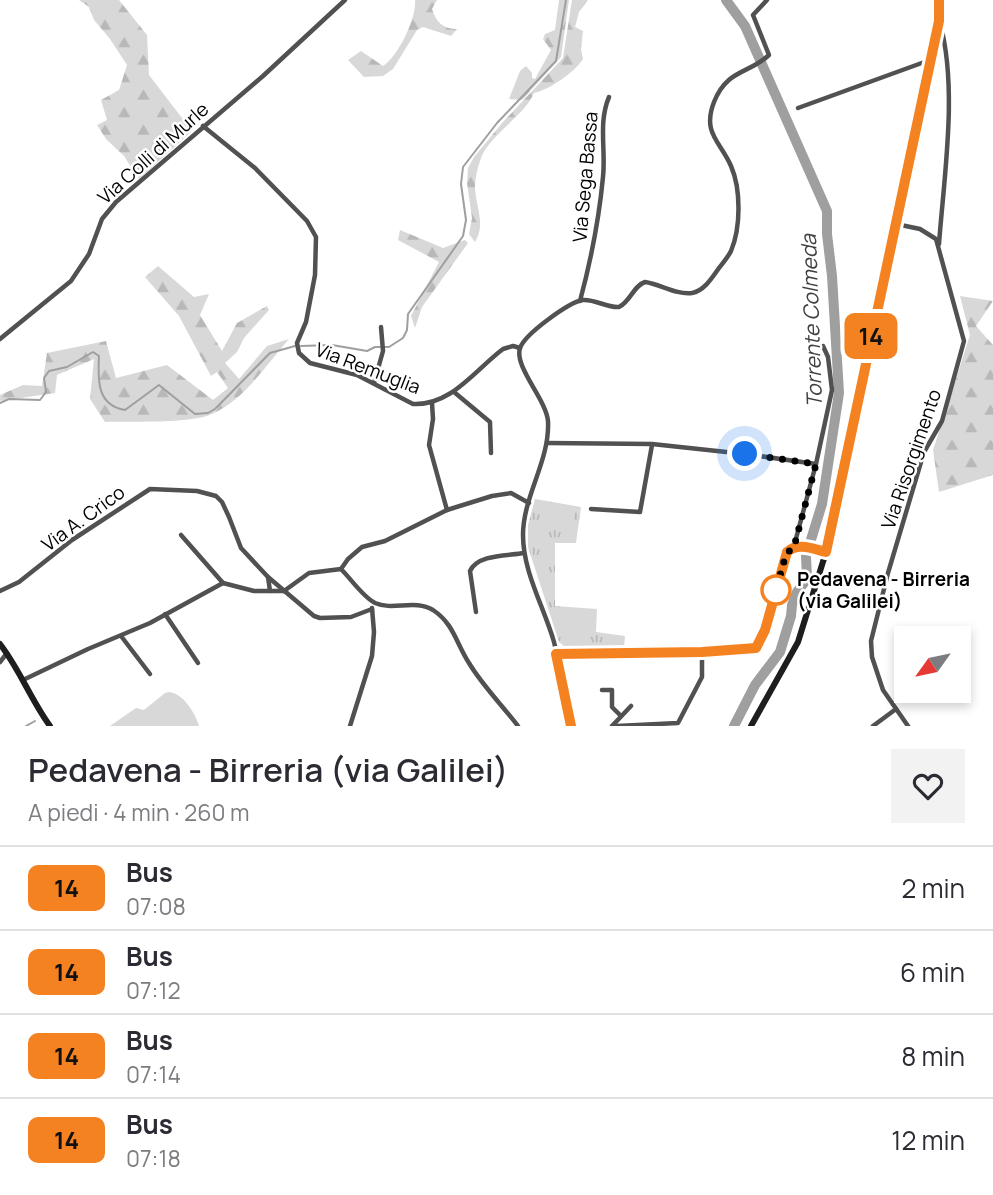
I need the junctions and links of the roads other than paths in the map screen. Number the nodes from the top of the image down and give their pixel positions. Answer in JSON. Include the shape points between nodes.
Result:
{"nodes":[{"id":1,"x":345,"y":0,"type":"edge"},
{"id":2,"x":767,"y":0,"type":"edge"},
{"id":3,"x":939,"y":0,"type":"edge"},
{"id":4,"x":939,"y":21,"type":"junction"},
{"id":5,"x":931,"y":60,"type":"junction"},
{"id":6,"x":609,"y":97,"type":"dead end"},
{"id":7,"x":798,"y":108,"type":"dead end"},
{"id":8,"x":203,"y":126,"type":"junction"},
{"id":9,"x":894,"y":223,"type":"junction"},
{"id":10,"x":939,"y":245,"type":"junction"},
{"id":11,"x":580,"y":301,"type":"junction"},
{"id":12,"x":381,"y":327,"type":"dead end"},
{"id":13,"x":0,"y":339,"type":"edge"},
{"id":14,"x":822,"y":346,"type":"dead end"},
{"id":15,"x":520,"y":348,"type":"junction"},
{"id":16,"x":374,"y":383,"type":"junction"},
{"id":17,"x":454,"y":392,"type":"junction"},
{"id":18,"x":432,"y":403,"type":"junction"},
{"id":19,"x":547,"y":443,"type":"junction"},
{"id":20,"x":652,"y":444,"type":"junction"},
{"id":21,"x":491,"y":453,"type":"dead end"},
{"id":22,"x":816,"y":464,"type":"junction"},
{"id":23,"x":529,"y":503,"type":"junction"},
{"id":24,"x":591,"y":509,"type":"dead end"},
{"id":25,"x":447,"y":510,"type":"junction"},
{"id":26,"x":181,"y":535,"type":"dead end"},
{"id":27,"x":797,"y":547,"type":"junction"},
{"id":28,"x":826,"y":552,"type":"junction"},
{"id":29,"x":524,"y":553,"type":"junction"},
{"id":30,"x":341,"y":569,"type":"junction"},
{"id":31,"x":268,"y":577,"type":"junction"},
{"id":32,"x":223,"y":583,"type":"junction"},
{"id":33,"x":0,"y":591,"type":"edge"},
{"id":34,"x":270,"y":591,"type":"junction"},
{"id":35,"x":284,"y":591,"type":"junction"},
{"id":36,"x":373,"y":602,"type":"junction"},
{"id":37,"x":372,"y":609,"type":"junction"},
{"id":38,"x":476,"y":612,"type":"dead end"},
{"id":39,"x":165,"y":614,"type":"junction"},
{"id":40,"x":121,"y":636,"type":"junction"},
{"id":41,"x":0,"y":644,"type":"edge"},
{"id":42,"x":702,"y":652,"type":"junction"},
{"id":43,"x":7,"y":653,"type":"junction"},
{"id":44,"x":556,"y":654,"type":"junction"},
{"id":45,"x":0,"y":662,"type":"edge"},
{"id":46,"x":198,"y":663,"type":"dead end"},
{"id":47,"x":150,"y":674,"type":"dead end"},
{"id":48,"x":23,"y":680,"type":"junction"},
{"id":49,"x":603,"y":690,"type":"dead end"},
{"id":50,"x":631,"y":706,"type":"dead end"},
{"id":51,"x":896,"y":709,"type":"junction"},
{"id":52,"x":621,"y":716,"type":"junction"},
{"id":53,"x":678,"y":725,"type":"edge"},
{"id":54,"x":50,"y":726,"type":"edge"},
{"id":55,"x":350,"y":726,"type":"edge"},
{"id":56,"x":519,"y":726,"type":"edge"},
{"id":57,"x":571,"y":726,"type":"edge"},
{"id":58,"x":614,"y":726,"type":"edge"},
{"id":59,"x":632,"y":726,"type":"edge"},
{"id":60,"x":751,"y":726,"type":"edge"},
{"id":61,"x":873,"y":726,"type":"edge"},
{"id":62,"x":908,"y":726,"type":"edge"}],
"edges":[{"from":1,"to":8,"type":"street","name":"Via Colli di Murle"},
{"from":2,"to":11,"type":"street","via":[[753,15],[768,57],[724,84],[710,118],[712,136],[730,163],[736,188],[737,218],[730,253],[707,284],[694,292],[645,282],[620,307]]},
{"from":3,"to":4,"type":"main road"},
{"from":4,"to":5,"type":"main road"},
{"from":4,"to":10,"type":"street","name":"Via Risorgimento","via":[[946,44],[948,113]]},
{"from":5,"to":7,"type":"street"},
{"from":5,"to":9,"type":"main road"},
{"from":6,"to":11,"type":"street","name":"Via Sega Bassa","via":[[593,252]]},
{"from":8,"to":13,"type":"street","name":"Via Colli di Murle","via":[[104,215],[89,254],[71,281]]},
{"from":8,"to":16,"type":"street","name":"Via Remuglia","via":[[255,168],[307,221],[316,237],[315,275],[297,343],[300,356]]},
{"from":9,"to":10,"type":"street","via":[[931,234]]},
{"from":9,"to":28,"type":"main road"},
{"from":10,"to":51,"type":"street","name":"Via Risorgimento","via":[[964,341],[942,421],[924,452],[871,641],[880,683]]},
{"from":11,"to":15,"type":"street","via":[[537,329]]},
{"from":12,"to":16,"type":"street","via":[[383,351]]},
{"from":14,"to":22,"type":"street","via":[[832,390]]},
{"from":15,"to":17,"type":"street","name":"Via Remuglia","via":[[503,349]]},
{"from":15,"to":19,"type":"street","via":[[523,365],[546,409]]},
{"from":16,"to":18,"type":"street","name":"Via Remuglia","via":[[412,404]]},
{"from":17,"to":18,"type":"street","name":"Via Remuglia"},
{"from":17,"to":21,"type":"street","via":[[490,422]]},
{"from":18,"to":25,"type":"street","via":[[429,445]]},
{"from":19,"to":20,"type":"street"},
{"from":19,"to":23,"type":"street"},
{"from":20,"to":22,"type":"street"},
{"from":20,"to":24,"type":"street","via":[[640,512]]},
{"from":22,"to":27,"type":"street"},
{"from":23,"to":25,"type":"street","via":[[511,493]]},
{"from":23,"to":29,"type":"street","via":[[523,526]]},
{"from":25,"to":30,"type":"street","via":[[385,541],[362,547]]},
{"from":26,"to":32,"type":"street"},
{"from":27,"to":28,"type":"street"},
{"from":27,"to":42,"type":"street","via":[[785,557],[758,646]]},
{"from":28,"to":60,"type":"main road","via":[[795,650]]},
{"from":29,"to":38,"type":"street","via":[[481,560],[472,566]]},
{"from":29,"to":44,"type":"street"},
{"from":30,"to":35,"type":"street","via":[[309,573]]},
{"from":30,"to":36,"type":"street"},
{"from":31,"to":33,"type":"street","name":"Via A. Crico","via":[[241,548],[216,496],[150,489]]},
{"from":31,"to":34,"type":"street"},
{"from":31,"to":35,"type":"street","name":"Via A. Crico"},
{"from":32,"to":34,"type":"street"},
{"from":32,"to":39,"type":"street"},
{"from":34,"to":35,"type":"street"},
{"from":35,"to":37,"type":"street","name":"Via A. Crico","via":[[320,618],[355,617]]},
{"from":36,"to":37,"type":"street"},
{"from":36,"to":56,"type":"street","via":[[426,607],[445,620],[454,629],[469,664]]},
{"from":37,"to":55,"type":"street","via":[[372,656]]},
{"from":39,"to":40,"type":"street"},
{"from":39,"to":46,"type":"street"},
{"from":40,"to":47,"type":"street"},
{"from":40,"to":48,"type":"street"},
{"from":41,"to":43,"type":"main road"},
{"from":42,"to":44,"type":"street"},
{"from":42,"to":53,"type":"street","via":[[702,677]]},
{"from":43,"to":45,"type":"street"},
{"from":43,"to":48,"type":"main road"},
{"from":44,"to":57,"type":"street"},
{"from":48,"to":54,"type":"main road"},
{"from":49,"to":52,"type":"street","via":[[612,690],[612,707]]},
{"from":50,"to":52,"type":"street"},
{"from":51,"to":61,"type":"street"},
{"from":51,"to":62,"type":"street","name":"Via Risorgimento"},
{"from":52,"to":58,"type":"street"},
{"from":53,"to":59,"type":"street"},
{"from":58,"to":59,"type":"street"}]}
